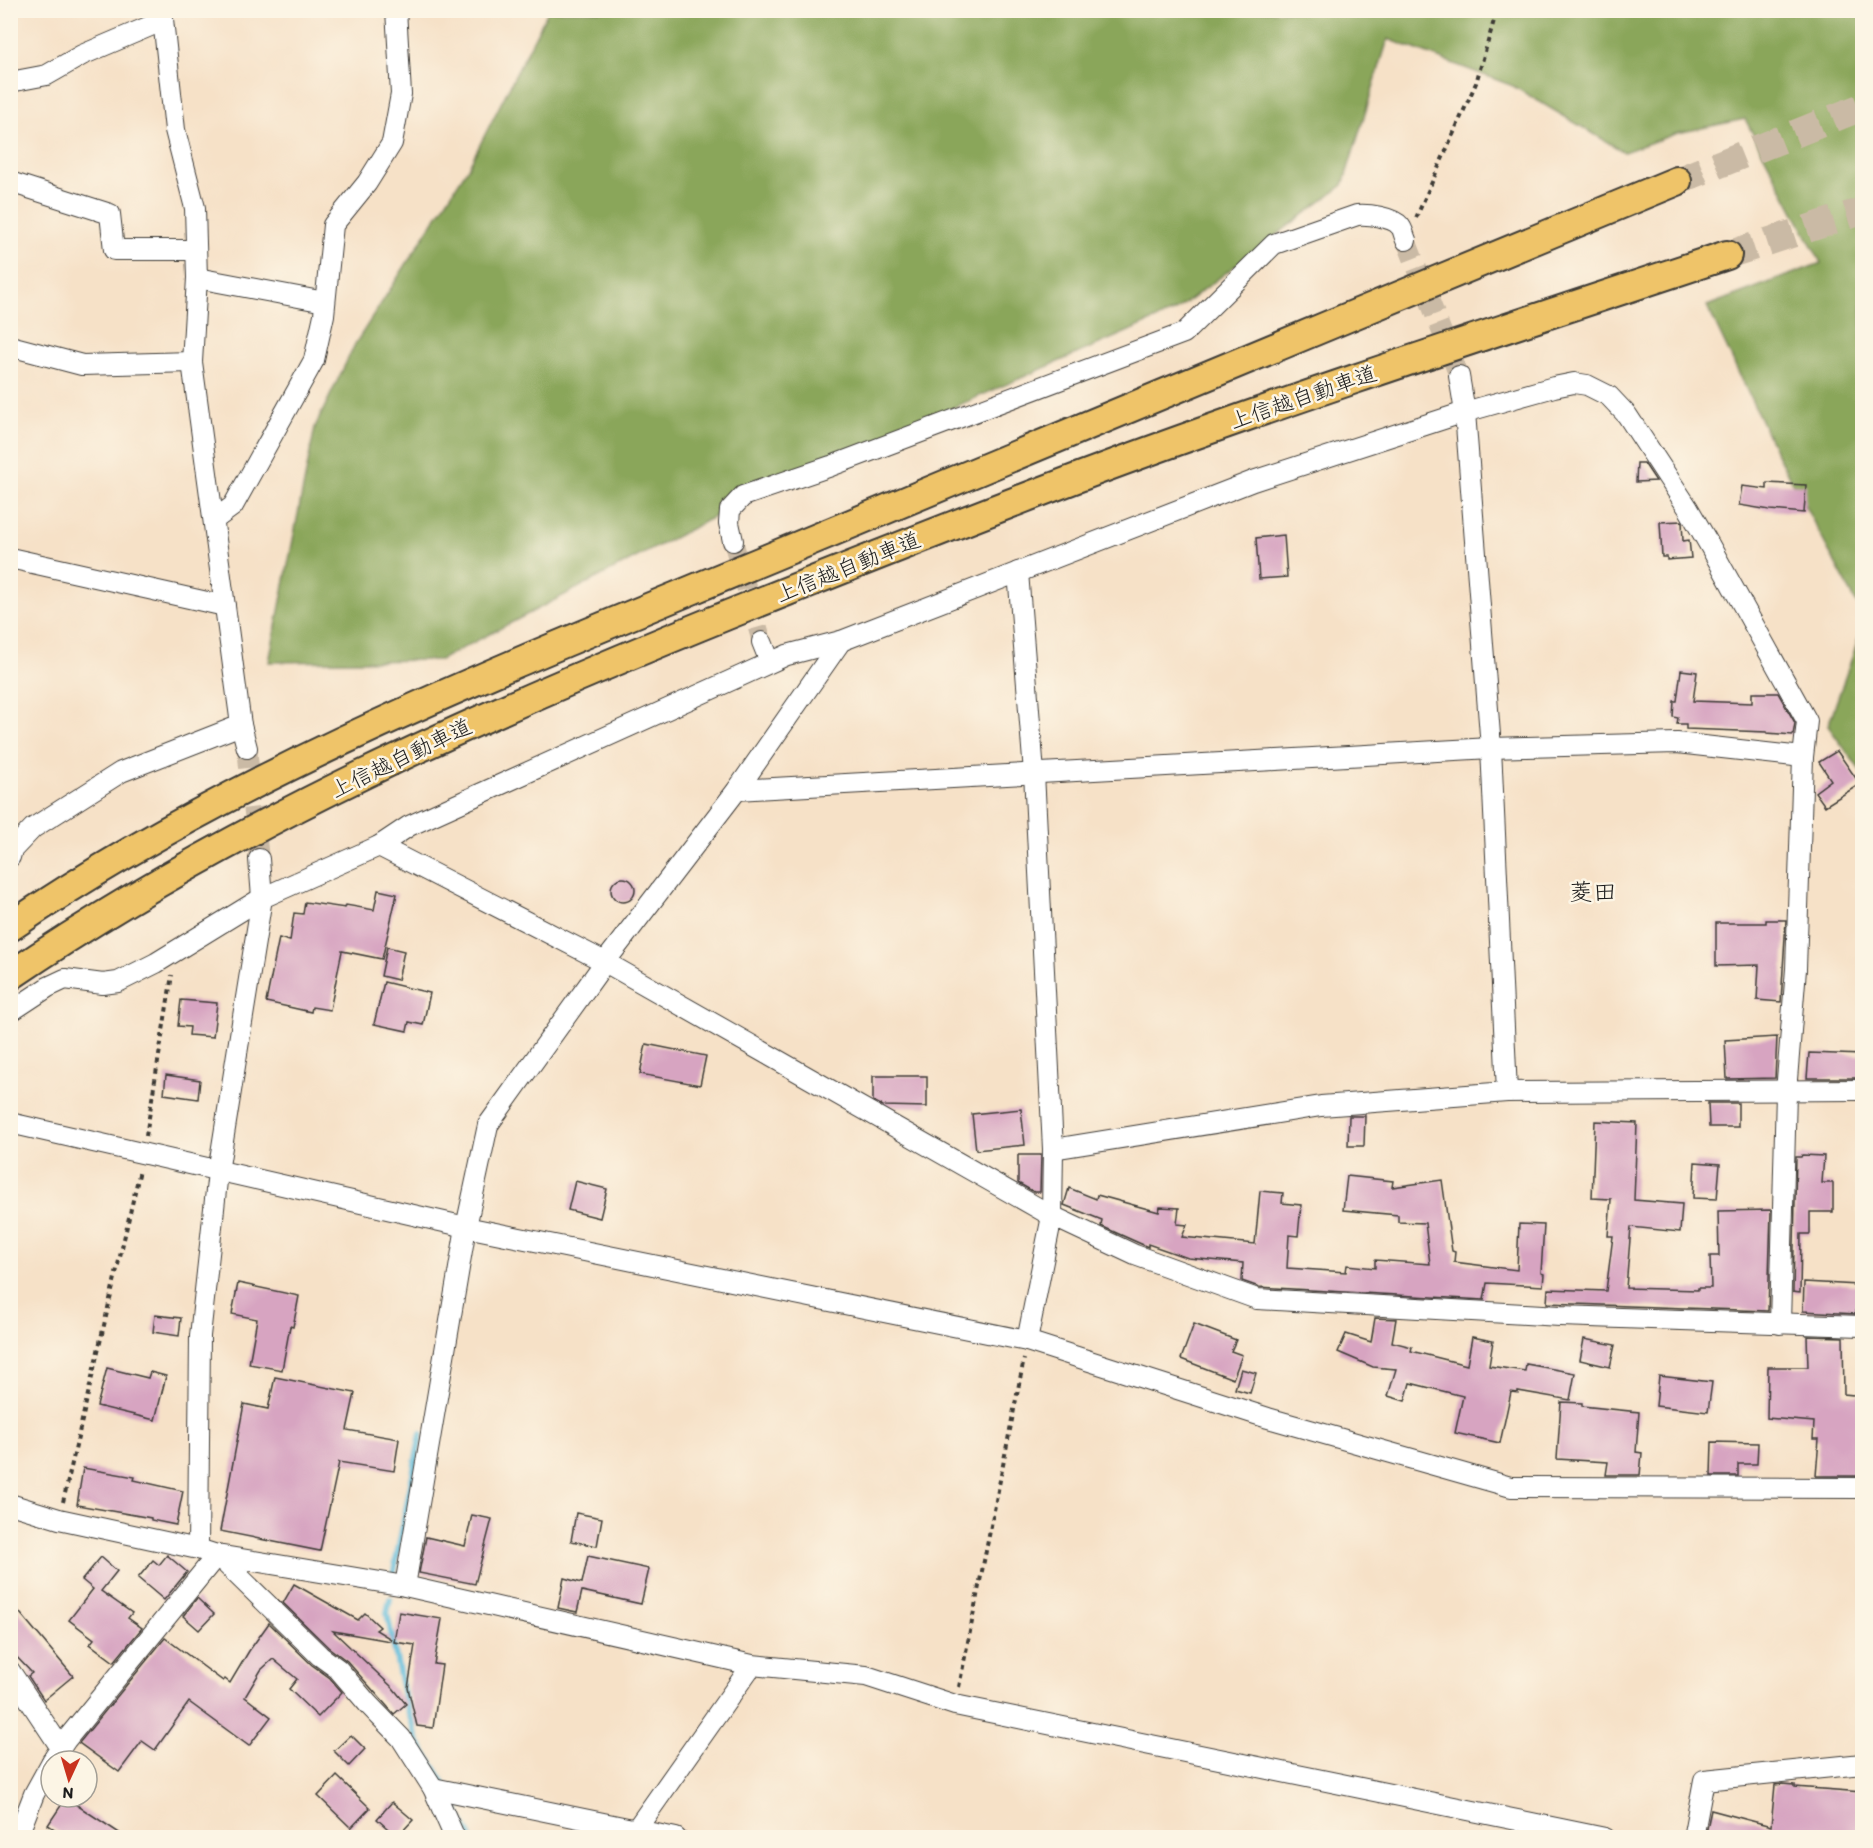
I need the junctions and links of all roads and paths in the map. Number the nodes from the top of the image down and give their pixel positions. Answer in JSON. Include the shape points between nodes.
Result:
{"nodes":[{"id":1,"x":396,"y":10,"type":"edge"},
{"id":2,"x":1497,"y":10,"type":"edge"},
{"id":3,"x":162,"y":16,"type":"edge"},
{"id":4,"x":10,"y":82,"type":"edge"},
{"id":5,"x":1677,"y":181,"type":"tunnel mouth"},
{"id":6,"x":10,"y":182,"type":"edge"},
{"id":7,"x":1406,"y":240,"type":"joint"},
{"id":8,"x":195,"y":249,"type":"junction"},
{"id":9,"x":1727,"y":255,"type":"tunnel mouth"},
{"id":10,"x":197,"y":278,"type":"junction"},
{"id":11,"x":325,"y":302,"type":"junction"},
{"id":12,"x":10,"y":346,"type":"edge"},
{"id":13,"x":192,"y":362,"type":"junction"},
{"id":14,"x":1459,"y":376,"type":"tunnel mouth"},
{"id":15,"x":1465,"y":412,"type":"junction"},
{"id":16,"x":214,"y":520,"type":"junction"},
{"id":17,"x":733,"y":541,"type":"tunnel mouth"},
{"id":18,"x":10,"y":558,"type":"edge"},
{"id":19,"x":1018,"y":572,"type":"junction"},
{"id":20,"x":225,"y":606,"type":"junction"},
{"id":21,"x":841,"y":641,"type":"junction"},
{"id":22,"x":762,"y":642,"type":"tunnel mouth"},
{"id":23,"x":770,"y":662,"type":"junction"},
{"id":24,"x":241,"y":724,"type":"junction"},
{"id":25,"x":247,"y":748,"type":"tunnel mouth"},
{"id":26,"x":1491,"y":748,"type":"junction"},
{"id":27,"x":1803,"y":757,"type":"junction"},
{"id":28,"x":1034,"y":773,"type":"junction"},
{"id":29,"x":737,"y":790,"type":"junction"},
{"id":30,"x":379,"y":846,"type":"junction"},
{"id":31,"x":10,"y":857,"type":"edge"},
{"id":32,"x":259,"y":859,"type":"tunnel mouth"},
{"id":33,"x":262,"y":898,"type":"junction"},
{"id":34,"x":10,"y":927,"type":"edge"},
{"id":35,"x":176,"y":950,"type":"junction"},
{"id":36,"x":604,"y":962,"type":"junction"},
{"id":37,"x":10,"y":976,"type":"edge"},
{"id":38,"x":10,"y":1012,"type":"edge"},
{"id":39,"x":1863,"y":1090,"type":"edge"},
{"id":40,"x":1507,"y":1092,"type":"junction"},
{"id":41,"x":1786,"y":1092,"type":"junction"},
{"id":42,"x":10,"y":1123,"type":"edge"},
{"id":43,"x":1053,"y":1149,"type":"junction"},
{"id":44,"x":143,"y":1154,"type":"junction"},
{"id":45,"x":218,"y":1172,"type":"junction"},
{"id":46,"x":1052,"y":1216,"type":"junction"},
{"id":47,"x":466,"y":1227,"type":"junction"},
{"id":48,"x":1780,"y":1324,"type":"junction"},
{"id":49,"x":1863,"y":1326,"type":"edge"},
{"id":50,"x":1027,"y":1341,"type":"junction"},
{"id":51,"x":1863,"y":1488,"type":"edge"},
{"id":52,"x":10,"y":1504,"type":"edge"},
{"id":53,"x":59,"y":1520,"type":"junction"},
{"id":54,"x":198,"y":1549,"type":"junction"},
{"id":55,"x":217,"y":1555,"type":"junction"},
{"id":56,"x":405,"y":1586,"type":"junction"},
{"id":57,"x":752,"y":1665,"type":"junction"},
{"id":58,"x":10,"y":1671,"type":"edge"},
{"id":59,"x":955,"y":1705,"type":"junction"},
{"id":60,"x":51,"y":1749,"type":"edge"},
{"id":61,"x":61,"y":1749,"type":"edge"},
{"id":62,"x":1863,"y":1764,"type":"edge"},
{"id":63,"x":39,"y":1785,"type":"edge"},
{"id":64,"x":433,"y":1788,"type":"junction"},
{"id":65,"x":16,"y":1833,"type":"edge"},
{"id":66,"x":633,"y":1834,"type":"edge"},
{"id":67,"x":455,"y":1838,"type":"edge"},
{"id":68,"x":676,"y":1838,"type":"edge"},
{"id":69,"x":1605,"y":1838,"type":"edge"},
{"id":70,"x":1693,"y":1838,"type":"edge"}],
"edges":[{"from":1,"to":11,"type":"street","via":[[401,94],[392,143],[367,183],[333,225]]},
{"from":2,"to":7,"type":"path","via":[[1476,83]]},
{"from":3,"to":4,"type":"street","via":[[47,75]]},
{"from":3,"to":8,"type":"street","via":[[175,130],[195,208]]},
{"from":5,"to":34,"type":"highway","name":"上信越自動車道","via":[[476,681],[222,801]]},
{"from":6,"to":8,"type":"street","via":[[110,214],[114,250]]},
{"from":7,"to":17,"type":"street","via":[[1400,226],[1370,214],[1274,244],[1184,333],[743,496],[730,510]]},
{"from":8,"to":10,"type":"street"},
{"from":9,"to":37,"type":"highway","name":"上信越自動車道","via":[[1362,376],[1118,463],[664,641],[490,715],[343,784],[146,890]]},
{"from":10,"to":11,"type":"street"},
{"from":10,"to":13,"type":"street"},
{"from":11,"to":16,"type":"street","via":[[315,360],[233,506]]},
{"from":12,"to":13,"type":"street","via":[[82,365]]},
{"from":13,"to":16,"type":"street"},
{"from":14,"to":15,"type":"street"},
{"from":15,"to":19,"type":"street","via":[[1253,481]]},
{"from":15,"to":26,"type":"street"},
{"from":15,"to":27,"type":"street","via":[[1566,384],[1587,385],[1609,396],[1627,414],[1688,508],[1807,721]]},
{"from":16,"to":20,"type":"street"},
{"from":18,"to":20,"type":"street"},
{"from":19,"to":21,"type":"street"},
{"from":19,"to":28,"type":"street"},
{"from":20,"to":24,"type":"street"},
{"from":21,"to":23,"type":"street"},
{"from":21,"to":29,"type":"street"},
{"from":22,"to":23,"type":"street"},
{"from":23,"to":30,"type":"street","via":[[409,826]]},
{"from":24,"to":25,"type":"street"},
{"from":24,"to":31,"type":"street","via":[[121,772],[33,828]]},
{"from":26,"to":27,"type":"street","via":[[1677,743]]},
{"from":26,"to":28,"type":"street"},
{"from":26,"to":40,"type":"street"},
{"from":27,"to":41,"type":"street","via":[[1796,969]]},
{"from":28,"to":29,"type":"street"},
{"from":28,"to":43,"type":"street"},
{"from":29,"to":36,"type":"street"},
{"from":30,"to":33,"type":"street"},
{"from":30,"to":36,"type":"street"},
{"from":32,"to":33,"type":"street"},
{"from":33,"to":35,"type":"street"},
{"from":33,"to":45,"type":"street"},
{"from":35,"to":38,"type":"street","via":[[118,982],[65,979]]},
{"from":35,"to":44,"type":"path"},
{"from":36,"to":46,"type":"street"},
{"from":36,"to":47,"type":"street","via":[[489,1125]]},
{"from":39,"to":41,"type":"street"},
{"from":40,"to":41,"type":"street"},
{"from":40,"to":43,"type":"street","via":[[1321,1106]]},
{"from":41,"to":48,"type":"street"},
{"from":42,"to":44,"type":"street"},
{"from":43,"to":46,"type":"street"},
{"from":44,"to":45,"type":"street"},
{"from":44,"to":53,"type":"path"},
{"from":45,"to":47,"type":"street"},
{"from":45,"to":54,"type":"street","via":[[200,1336]]},
{"from":46,"to":48,"type":"street","via":[[1135,1256],[1257,1299]]},
{"from":46,"to":50,"type":"street"},
{"from":47,"to":50,"type":"street"},
{"from":47,"to":56,"type":"street"},
{"from":48,"to":49,"type":"street"},
{"from":50,"to":51,"type":"street","via":[[1268,1418],[1511,1487]]},
{"from":50,"to":59,"type":"path"},
{"from":52,"to":53,"type":"street"},
{"from":53,"to":54,"type":"street"},
{"from":54,"to":55,"type":"street"},
{"from":55,"to":56,"type":"street"},
{"from":55,"to":61,"type":"street"},
{"from":55,"to":64,"type":"street","via":[[338,1669],[401,1738]]},
{"from":56,"to":57,"type":"street"},
{"from":57,"to":59,"type":"street","via":[[866,1676]]},
{"from":57,"to":66,"type":"street"},
{"from":58,"to":60,"type":"street"},
{"from":59,"to":69,"type":"street"},
{"from":62,"to":70,"type":"street","via":[[1704,1780]]},
{"from":63,"to":65,"type":"street"},
{"from":64,"to":66,"type":"street"},
{"from":64,"to":67,"type":"street"},
{"from":66,"to":68,"type":"street"}]}
